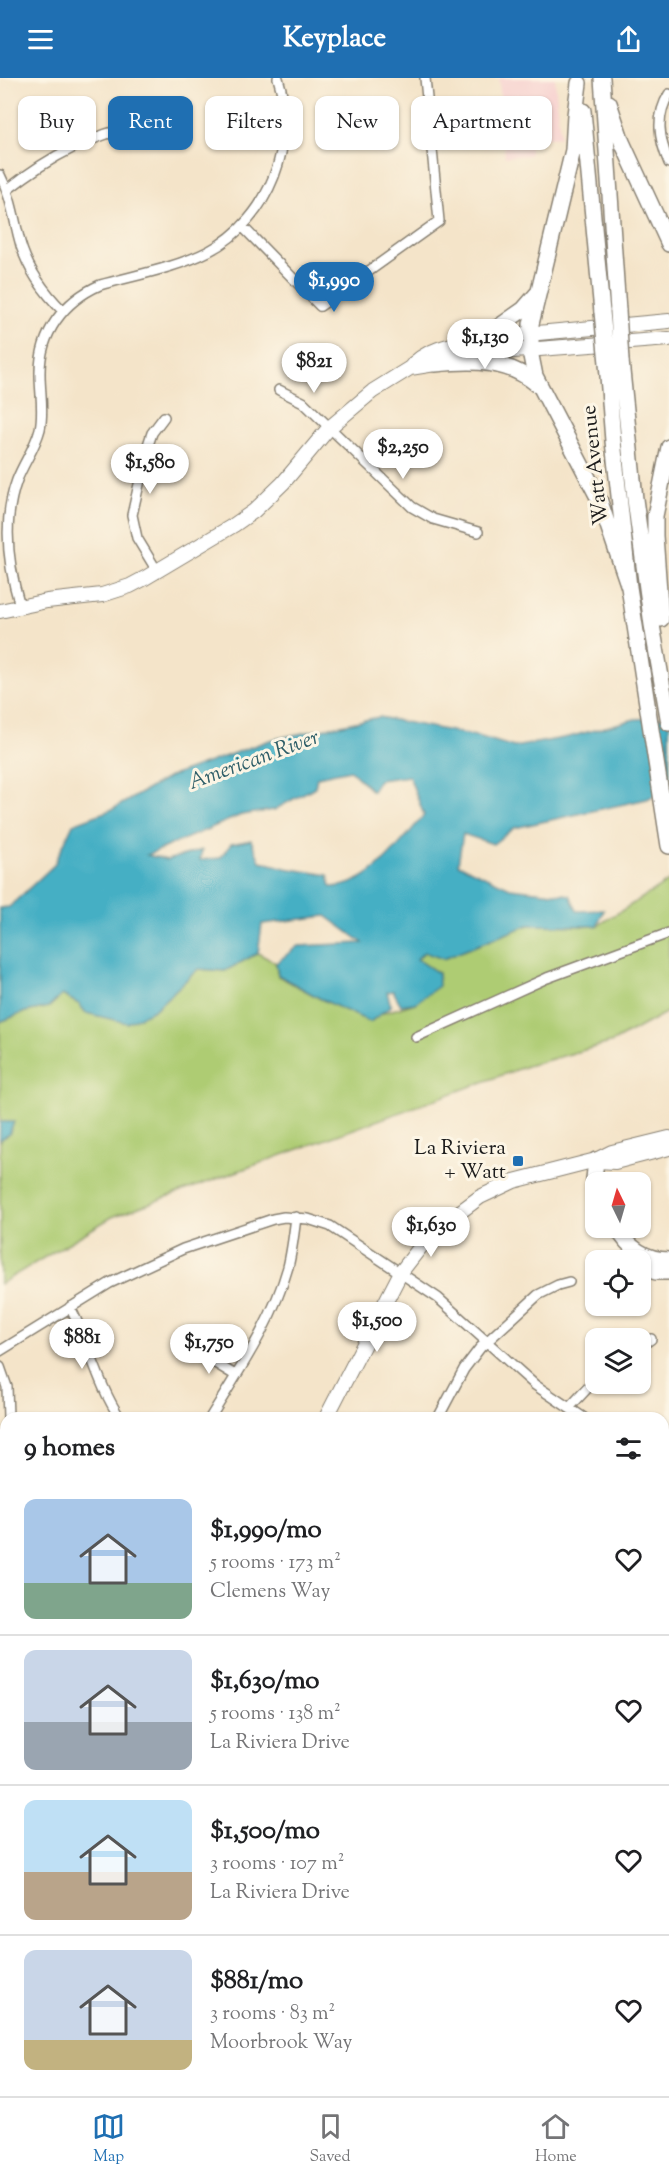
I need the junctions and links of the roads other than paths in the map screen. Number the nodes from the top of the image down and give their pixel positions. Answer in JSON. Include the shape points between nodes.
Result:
{"nodes":[{"id":1,"x":278,"y":78,"type":"edge"},
{"id":2,"x":425,"y":78,"type":"edge"},
{"id":3,"x":579,"y":81,"type":"edge"},
{"id":4,"x":603,"y":85,"type":"edge"},
{"id":5,"x":669,"y":94,"type":"edge"},
{"id":6,"x":108,"y":133,"type":"edge"},
{"id":7,"x":669,"y":163,"type":"edge"},
{"id":8,"x":0,"y":175,"type":"edge"},
{"id":9,"x":7,"y":190,"type":"junction"},
{"id":10,"x":242,"y":226,"type":"junction"},
{"id":11,"x":669,"y":244,"type":"edge"},
{"id":12,"x":539,"y":291,"type":"junction"},
{"id":13,"x":63,"y":311,"type":"junction"},
{"id":14,"x":669,"y":321,"type":"edge"},
{"id":15,"x":532,"y":333,"type":"junction"},
{"id":16,"x":483,"y":338,"type":"junction"},
{"id":17,"x":669,"y":339,"type":"edge"},
{"id":18,"x":530,"y":350,"type":"junction"},
{"id":19,"x":614,"y":362,"type":"junction"},
{"id":20,"x":435,"y":364,"type":"junction"},
{"id":21,"x":410,"y":368,"type":"junction"},
{"id":22,"x":541,"y":387,"type":"junction"},
{"id":23,"x":279,"y":390,"type":"dead end"},
{"id":24,"x":164,"y":417,"type":"dead end"},
{"id":25,"x":329,"y":428,"type":"junction"},
{"id":26,"x":669,"y":447,"type":"edge"},
{"id":27,"x":5,"y":510,"type":"edge"},
{"id":28,"x":478,"y":532,"type":"dead end"},
{"id":29,"x":157,"y":571,"type":"junction"},
{"id":30,"x":629,"y":587,"type":"junction"},
{"id":31,"x":20,"y":606,"type":"junction"},
{"id":32,"x":0,"y":612,"type":"edge"},
{"id":33,"x":657,"y":624,"type":"junction"},
{"id":34,"x":669,"y":723,"type":"edge"},
{"id":35,"x":669,"y":846,"type":"edge"},
{"id":36,"x":669,"y":933,"type":"edge"},
{"id":37,"x":416,"y":1037,"type":"dead end"},
{"id":38,"x":669,"y":1138,"type":"edge"},
{"id":39,"x":669,"y":1148,"type":"edge"},
{"id":40,"x":596,"y":1161,"type":"junction"},
{"id":41,"x":595,"y":1172,"type":"edge"},
{"id":42,"x":600,"y":1172,"type":"edge"},
{"id":43,"x":296,"y":1217,"type":"junction"},
{"id":44,"x":624,"y":1238,"type":"edge"},
{"id":45,"x":669,"y":1260,"type":"edge"},
{"id":46,"x":651,"y":1270,"type":"edge"},
{"id":47,"x":401,"y":1272,"type":"junction"},
{"id":48,"x":669,"y":1272,"type":"edge"},
{"id":49,"x":568,"y":1282,"type":"dead end"},
{"id":50,"x":70,"y":1307,"type":"junction"},
{"id":51,"x":488,"y":1342,"type":"junction"},
{"id":52,"x":0,"y":1351,"type":"edge"},
{"id":53,"x":197,"y":1352,"type":"dead end"},
{"id":54,"x":0,"y":1367,"type":"edge"},
{"id":55,"x":235,"y":1375,"type":"junction"},
{"id":56,"x":585,"y":1391,"type":"edge"},
{"id":57,"x":569,"y":1408,"type":"junction"},
{"id":58,"x":8,"y":1412,"type":"edge"},
{"id":59,"x":117,"y":1412,"type":"edge"},
{"id":60,"x":213,"y":1412,"type":"edge"},
{"id":61,"x":329,"y":1412,"type":"edge"},
{"id":62,"x":441,"y":1412,"type":"edge"},
{"id":63,"x":575,"y":1412,"type":"edge"}],
"edges":[{"from":1,"to":10,"type":"street","via":[[285,108],[283,150],[268,189]]},
{"from":2,"to":10,"type":"street","via":[[439,222],[320,306]]},
{"from":3,"to":12,"type":"main road","via":[[573,150]]},
{"from":3,"to":19,"type":"main road","name":"Watt Avenue","bridge":true,"via":[[602,312]]},
{"from":4,"to":11,"type":"main road","via":[[622,142]]},
{"from":4,"to":19,"type":"main road","name":"Watt Avenue","bridge":true,"via":[[618,310]]},
{"from":5,"to":7,"type":"street","via":[[659,125]]},
{"from":6,"to":9,"type":"street","via":[[73,147]]},
{"from":8,"to":9,"type":"street"},
{"from":9,"to":13,"type":"street","via":[[28,264],[43,290]]},
{"from":10,"to":13,"type":"street","via":[[210,250],[100,285]]},
{"from":12,"to":15,"type":"main road"},
{"from":12,"to":16,"type":"main road","via":[[524,309]]},
{"from":13,"to":27,"type":"street","via":[[44,344],[40,362],[43,404],[36,443]]},
{"from":14,"to":15,"type":"street"},
{"from":15,"to":16,"type":"street"},
{"from":15,"to":18,"type":"main road"},
{"from":16,"to":21,"type":"street","via":[[429,354]]},
{"from":17,"to":18,"type":"street"},
{"from":18,"to":20,"type":"street","via":[[460,356]]},
{"from":18,"to":22,"type":"main road"},
{"from":19,"to":30,"type":"main road","name":"Watt Avenue","via":[[613,441]]},
{"from":19,"to":33,"type":"main road","name":"Watt Avenue"},
{"from":20,"to":21,"type":"street"},
{"from":20,"to":22,"type":"main road","via":[[498,364],[531,378]]},
{"from":21,"to":25,"type":"street"},
{"from":22,"to":30,"type":"main road","via":[[598,499]]},
{"from":23,"to":25,"type":"street","via":[[303,402]]},
{"from":24,"to":29,"type":"street","via":[[148,445],[132,515],[137,538]]},
{"from":25,"to":28,"type":"street","via":[[412,507],[433,519]]},
{"from":25,"to":29,"type":"street","via":[[254,511]]},
{"from":26,"to":33,"type":"main road","via":[[655,516]]},
{"from":27,"to":31,"type":"street","via":[[10,565]]},
{"from":29,"to":31,"type":"street","via":[[102,595]]},
{"from":30,"to":35,"type":"main road","name":"Watt Avenue"},
{"from":31,"to":32,"type":"street"},
{"from":33,"to":34,"type":"main road","name":"Watt Avenue"},
{"from":36,"to":37,"type":"street","via":[[547,978]]},
{"from":38,"to":40,"type":"street","via":[[612,1152]]},
{"from":39,"to":40,"type":"street","via":[[615,1162]]},
{"from":40,"to":41,"type":"main road"},
{"from":40,"to":42,"type":"main road"},
{"from":40,"to":47,"type":"street","via":[[514,1181],[480,1197],[432,1234]]},
{"from":43,"to":47,"type":"street","via":[[330,1226]]},
{"from":43,"to":50,"type":"street","via":[[273,1219],[183,1249],[133,1270]]},
{"from":43,"to":55,"type":"street","via":[[282,1285]]},
{"from":44,"to":45,"type":"main road","via":[[636,1250],[655,1259]]},
{"from":46,"to":48,"type":"main road"},
{"from":47,"to":51,"type":"street"},
{"from":47,"to":61,"type":"street"},
{"from":49,"to":51,"type":"street","via":[[538,1295]]},
{"from":50,"to":52,"type":"street"},
{"from":50,"to":59,"type":"street"},
{"from":51,"to":57,"type":"street","via":[[535,1385]]},
{"from":51,"to":62,"type":"street","via":[[464,1369]]},
{"from":53,"to":55,"type":"street"},
{"from":54,"to":58,"type":"street","via":[[7,1387]]},
{"from":55,"to":60,"type":"street"},
{"from":56,"to":57,"type":"street"},
{"from":57,"to":63,"type":"street"}]}
